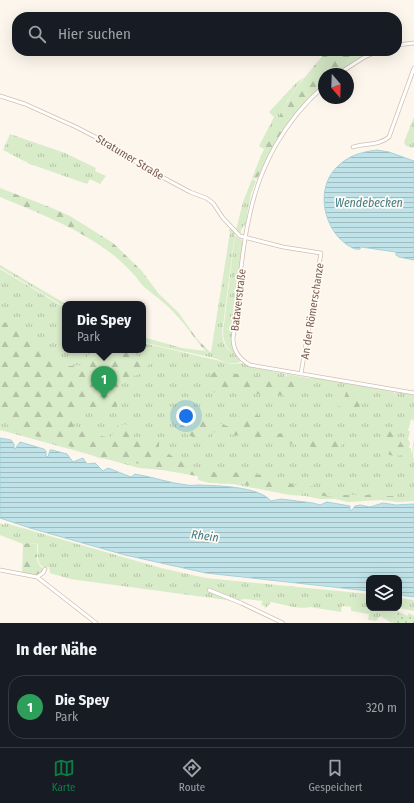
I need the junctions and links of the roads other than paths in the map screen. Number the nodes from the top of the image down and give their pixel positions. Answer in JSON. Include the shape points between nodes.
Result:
{"nodes":[{"id":1,"x":414,"y":43,"type":"edge"},
{"id":2,"x":402,"y":44,"type":"edge"},
{"id":3,"x":367,"y":56,"type":"edge"},
{"id":4,"x":347,"y":68,"type":"edge"},
{"id":5,"x":414,"y":68,"type":"edge"},
{"id":6,"x":318,"y":92,"type":"edge"},
{"id":7,"x":0,"y":96,"type":"edge"},
{"id":8,"x":352,"y":147,"type":"dead end"},
{"id":9,"x":245,"y":238,"type":"junction"},
{"id":10,"x":301,"y":374,"type":"junction"},
{"id":11,"x":414,"y":393,"type":"edge"},
{"id":12,"x":45,"y":568,"type":"dead end"},
{"id":13,"x":0,"y":570,"type":"edge"},
{"id":14,"x":38,"y":577,"type":"junction"},
{"id":15,"x":209,"y":590,"type":"dead end"},
{"id":16,"x":96,"y":623,"type":"edge"},
{"id":17,"x":283,"y":623,"type":"edge"}],
"edges":[{"from":1,"to":2,"type":"street"},
{"from":3,"to":4,"type":"street"},
{"from":5,"to":8,"type":"street","via":[[389,137],[383,141]]},
{"from":6,"to":9,"type":"street","name":"Bataverstraße","via":[[292,119],[273,149],[257,187]]},
{"from":7,"to":9,"type":"street","name":"Stratumer Straße","via":[[76,127],[150,171],[206,198],[213,203],[238,235]]},
{"from":9,"to":10,"type":"street","name":"Bataverstraße","via":[[233,338],[236,352],[250,365]]},
{"from":9,"to":10,"type":"street","name":"An der Römerschanze","via":[[321,253]]},
{"from":10,"to":11,"type":"street","name":"Bataverstraße"},
{"from":12,"to":14,"type":"street"},
{"from":13,"to":14,"type":"street"},
{"from":14,"to":16,"type":"street"},
{"from":15,"to":17,"type":"street"}]}
